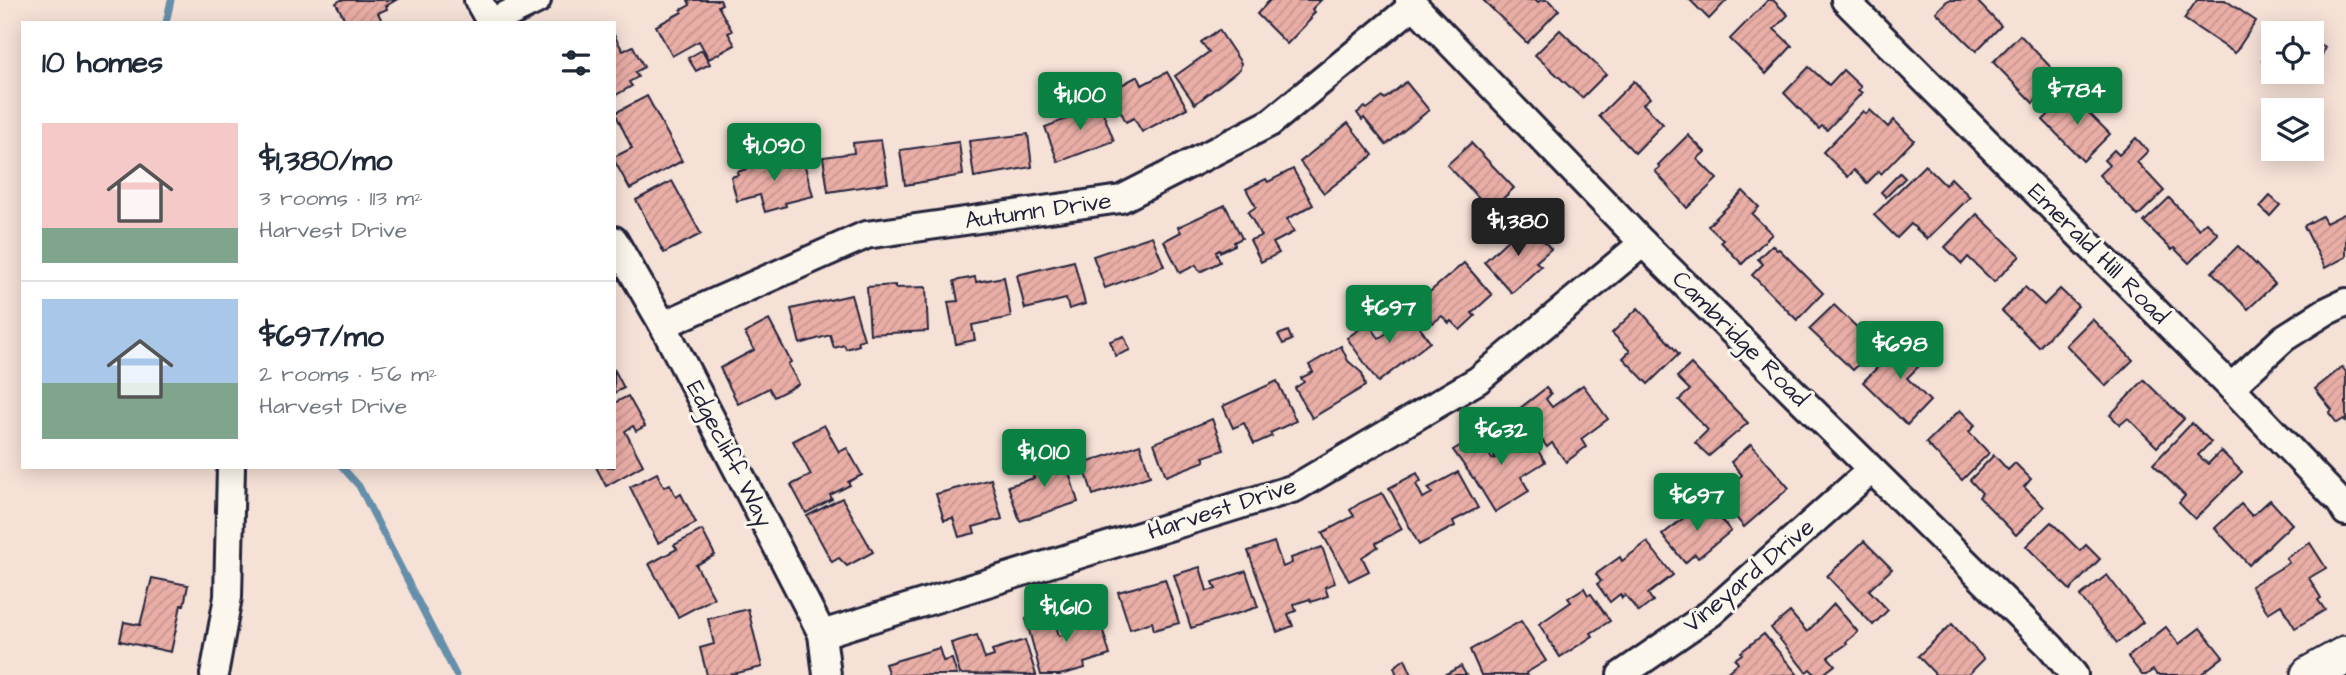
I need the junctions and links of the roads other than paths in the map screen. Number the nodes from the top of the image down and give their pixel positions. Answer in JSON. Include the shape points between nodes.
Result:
{"nodes":[{"id":1,"x":478,"y":0,"type":"edge"},
{"id":2,"x":537,"y":0,"type":"edge"},
{"id":3,"x":1845,"y":0,"type":"edge"},
{"id":4,"x":1411,"y":2,"type":"edge"},
{"id":5,"x":490,"y":21,"type":"edge"},
{"id":6,"x":495,"y":21,"type":"edge"},
{"id":7,"x":616,"y":243,"type":"edge"},
{"id":8,"x":1643,"y":243,"type":"junction"},
{"id":9,"x":2346,"y":302,"type":"edge"},
{"id":10,"x":663,"y":325,"type":"junction"},
{"id":11,"x":2231,"y":387,"type":"junction"},
{"id":12,"x":230,"y":469,"type":"edge"},
{"id":13,"x":1871,"y":470,"type":"junction"},
{"id":14,"x":2346,"y":512,"type":"edge"},
{"id":15,"x":822,"y":634,"type":"junction"},
{"id":16,"x":2346,"y":655,"type":"edge"},
{"id":17,"x":214,"y":675,"type":"edge"},
{"id":18,"x":827,"y":675,"type":"edge"},
{"id":19,"x":1621,"y":675,"type":"edge"},
{"id":20,"x":2074,"y":675,"type":"edge"},
{"id":21,"x":2310,"y":675,"type":"edge"}],
"edges":[{"from":1,"to":5,"type":"street"},
{"from":2,"to":6,"type":"street"},
{"from":3,"to":11,"type":"street","name":"Emerald Hill Road"},
{"from":4,"to":8,"type":"street","name":"Cambridge Road"},
{"from":4,"to":10,"type":"street","name":"Autumn Drive","via":[[1270,123],[1121,200],[866,235]]},
{"from":7,"to":10,"type":"street","name":"Edgecliff Way"},
{"from":8,"to":13,"type":"street","name":"Cambridge Road"},
{"from":8,"to":15,"type":"street","name":"Harvest Drive","via":[[1478,380],[1295,488]]},
{"from":9,"to":11,"type":"street","via":[[2284,338]]},
{"from":10,"to":15,"type":"street","name":"Edgecliff Way"},
{"from":11,"to":14,"type":"street","name":"Emerald Hill Road"},
{"from":12,"to":17,"type":"street","via":[[228,597]]},
{"from":13,"to":19,"type":"street","name":"Vineyard Drive","via":[[1711,613]]},
{"from":13,"to":20,"type":"street","name":"Cambridge Road"},
{"from":15,"to":18,"type":"street","name":"Edgecliff Way"},
{"from":16,"to":21,"type":"main road"}]}
